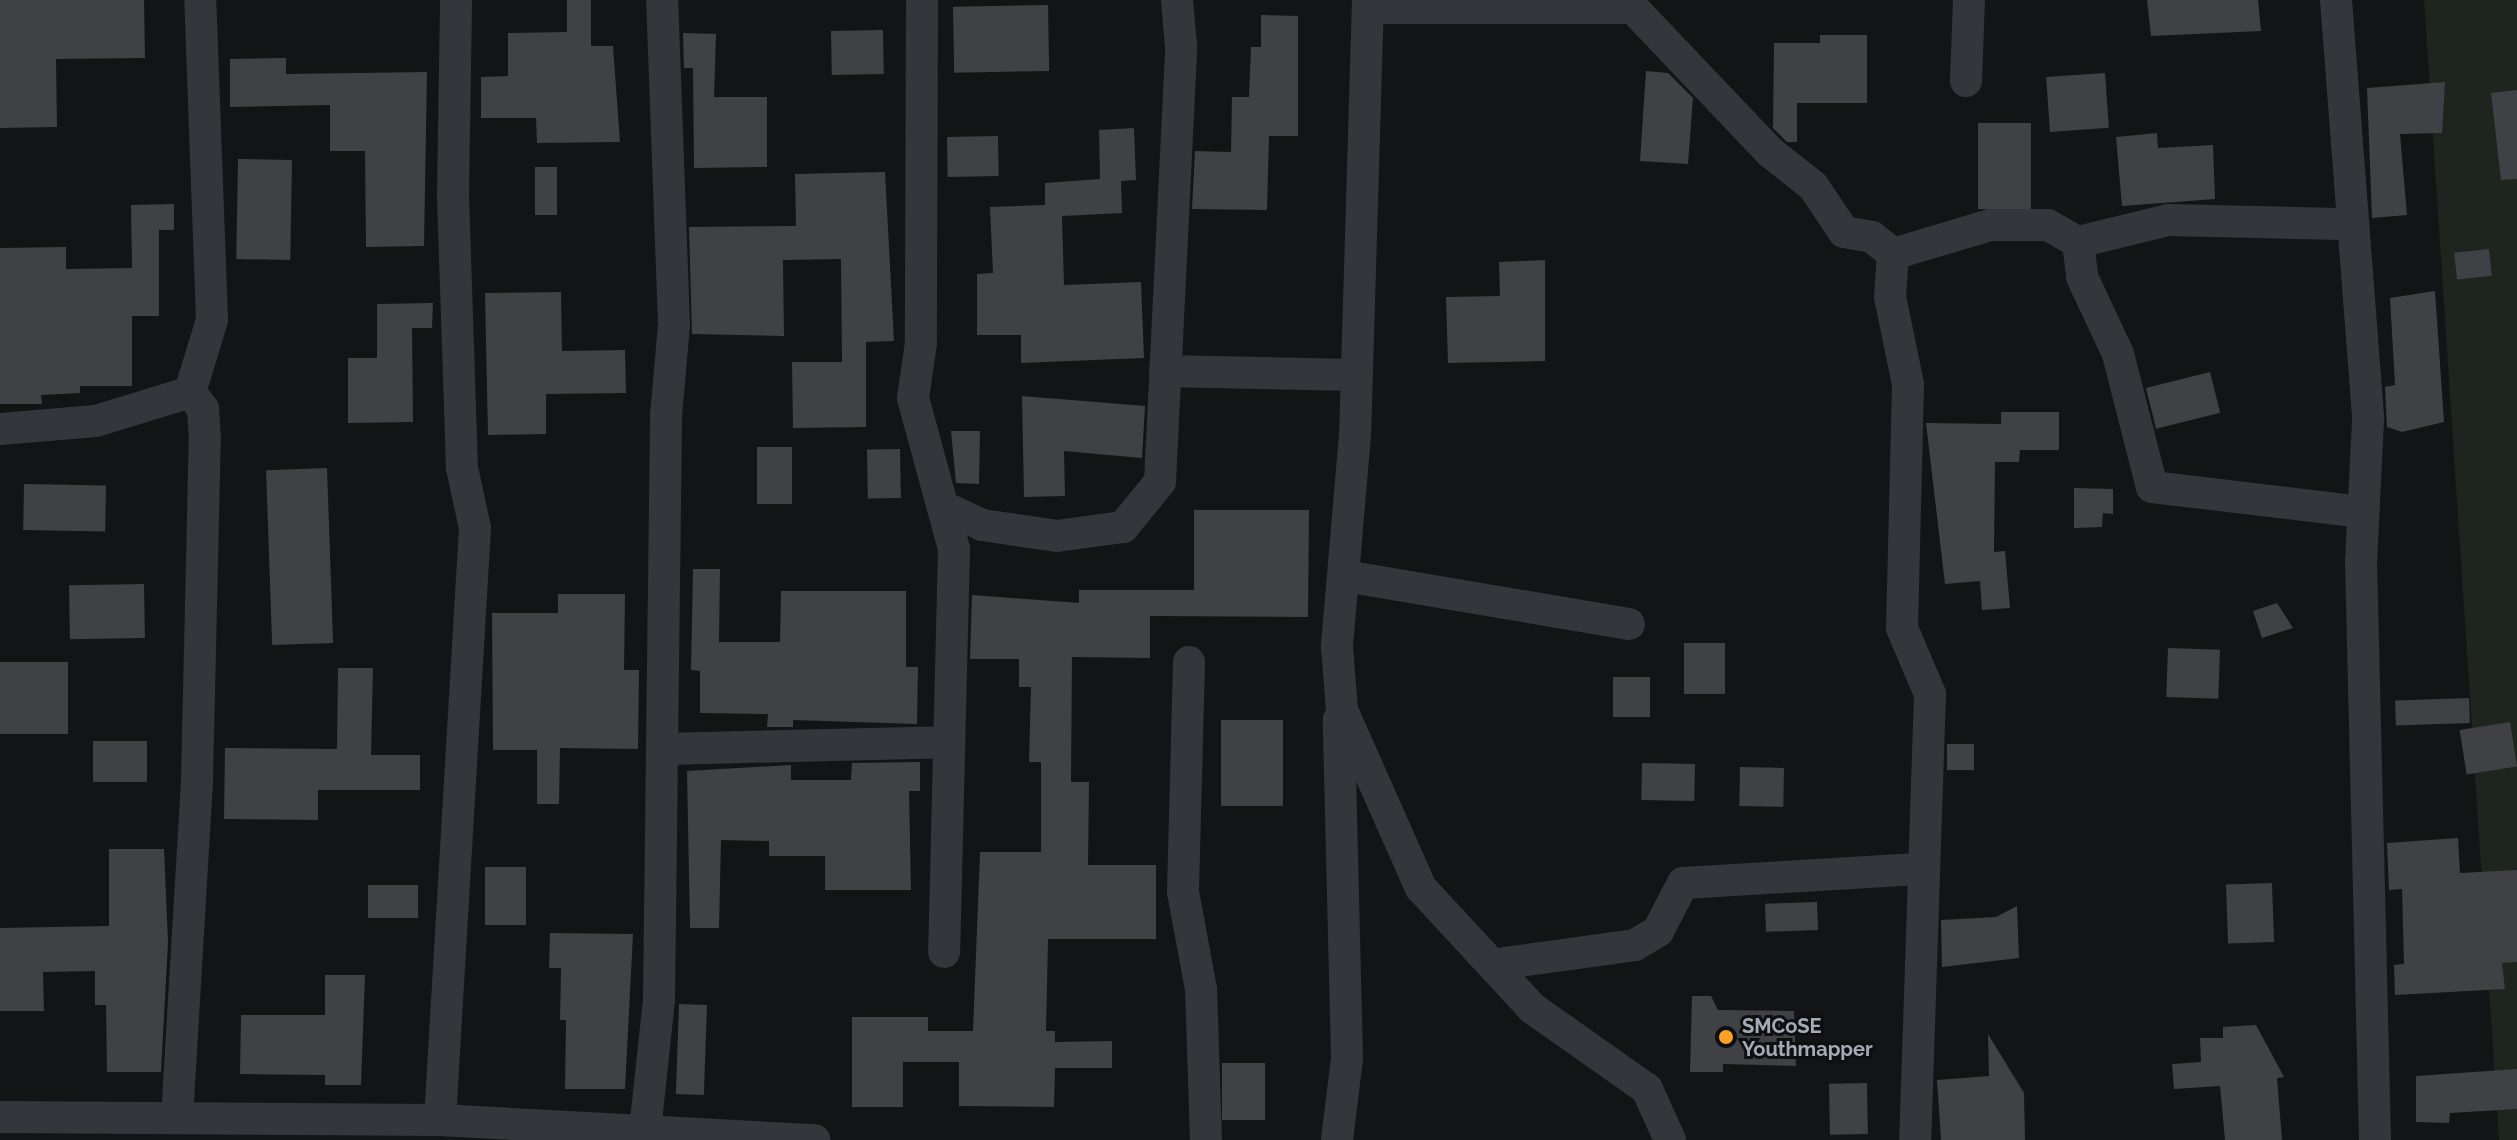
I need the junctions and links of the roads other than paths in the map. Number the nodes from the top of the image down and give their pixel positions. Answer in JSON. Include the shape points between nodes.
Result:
{"nodes":[{"id":1,"x":200,"y":0,"type":"edge"},
{"id":2,"x":456,"y":0,"type":"edge"},
{"id":3,"x":662,"y":0,"type":"edge"},
{"id":4,"x":922,"y":0,"type":"edge"},
{"id":5,"x":1177,"y":0,"type":"edge"},
{"id":6,"x":1969,"y":0,"type":"edge"},
{"id":7,"x":2336,"y":0,"type":"edge"},
{"id":8,"x":1368,"y":4,"type":"edge"},
{"id":9,"x":1634,"y":4,"type":"edge"},
{"id":10,"x":1966,"y":81,"type":"dead end"},
{"id":11,"x":2351,"y":224,"type":"junction"},
{"id":12,"x":2078,"y":242,"type":"junction"},
{"id":13,"x":1893,"y":254,"type":"junction"},
{"id":14,"x":1165,"y":371,"type":"junction"},
{"id":15,"x":1355,"y":375,"type":"junction"},
{"id":16,"x":190,"y":392,"type":"junction"},
{"id":17,"x":0,"y":429,"type":"edge"},
{"id":18,"x":948,"y":509,"type":"junction"},
{"id":19,"x":2361,"y":512,"type":"junction"},
{"id":20,"x":1345,"y":576,"type":"junction"},
{"id":21,"x":1629,"y":624,"type":"dead end"},
{"id":22,"x":1189,"y":662,"type":"dead end"},
{"id":23,"x":1342,"y":710,"type":"junction"},
{"id":24,"x":946,"y":742,"type":"junction"},
{"id":25,"x":665,"y":749,"type":"junction"},
{"id":26,"x":1918,"y":869,"type":"junction"},
{"id":27,"x":944,"y":952,"type":"dead end"},
{"id":28,"x":1497,"y":964,"type":"junction"},
{"id":29,"x":0,"y":1117,"type":"edge"},
{"id":30,"x":177,"y":1118,"type":"junction"},
{"id":31,"x":440,"y":1120,"type":"junction"},
{"id":32,"x":308,"y":1132,"type":"edge"},
{"id":33,"x":644,"y":1134,"type":"edge"},
{"id":34,"x":814,"y":1140,"type":"edge"},
{"id":35,"x":1206,"y":1140,"type":"edge"},
{"id":36,"x":1337,"y":1140,"type":"edge"},
{"id":37,"x":1670,"y":1140,"type":"edge"},
{"id":38,"x":1915,"y":1140,"type":"edge"},
{"id":39,"x":2375,"y":1140,"type":"edge"}],
"edges":[{"from":1,"to":16,"type":"street","via":[[212,320]]},
{"from":2,"to":31,"type":"street","via":[[453,211],[462,468],[475,528]]},
{"from":3,"to":25,"type":"street","via":[[674,324],[666,416]]},
{"from":4,"to":18,"type":"street","via":[[921,343],[913,398],[938,497]]},
{"from":5,"to":14,"type":"street","via":[[1181,46]]},
{"from":6,"to":10,"type":"street"},
{"from":7,"to":11,"type":"street"},
{"from":8,"to":9,"type":"street"},
{"from":8,"to":15,"type":"street"},
{"from":9,"to":13,"type":"street","via":[[1770,152],[1813,186],[1844,232],[1872,237]]},
{"from":11,"to":12,"type":"street","via":[[2168,220]]},
{"from":11,"to":19,"type":"street","via":[[2368,420]]},
{"from":12,"to":13,"type":"street","via":[[2048,225],[1990,225]]},
{"from":12,"to":19,"type":"street","via":[[2082,277],[2118,354],[2152,487]]},
{"from":13,"to":26,"type":"street","via":[[1890,297],[1908,384],[1902,628],[1930,694]]},
{"from":14,"to":15,"type":"street"},
{"from":14,"to":18,"type":"street","via":[[1160,482],[1123,527],[1057,536],[982,525]]},
{"from":15,"to":20,"type":"street"},
{"from":16,"to":17,"type":"street","via":[[96,421]]},
{"from":16,"to":30,"type":"street","via":[[203,409],[205,438],[197,781]]},
{"from":18,"to":24,"type":"street","via":[[954,549]]},
{"from":19,"to":39,"type":"street"},
{"from":20,"to":21,"type":"street"},
{"from":20,"to":23,"type":"street","via":[[1337,647]]},
{"from":22,"to":35,"type":"street","via":[[1183,892],[1201,989]]},
{"from":23,"to":28,"type":"street","via":[[1421,888]]},
{"from":23,"to":36,"type":"street","via":[[1347,1059]]},
{"from":24,"to":25,"type":"street"},
{"from":24,"to":27,"type":"street"},
{"from":25,"to":33,"type":"street","via":[[659,1000]]},
{"from":26,"to":28,"type":"street","via":[[1683,883],[1658,931],[1635,945]]},
{"from":26,"to":38,"type":"street"},
{"from":28,"to":37,"type":"street","via":[[1532,1008],[1647,1089]]},
{"from":29,"to":30,"type":"street"},
{"from":30,"to":32,"type":"street"},
{"from":31,"to":32,"type":"street"},
{"from":31,"to":33,"type":"street"},
{"from":33,"to":34,"type":"street"}]}
